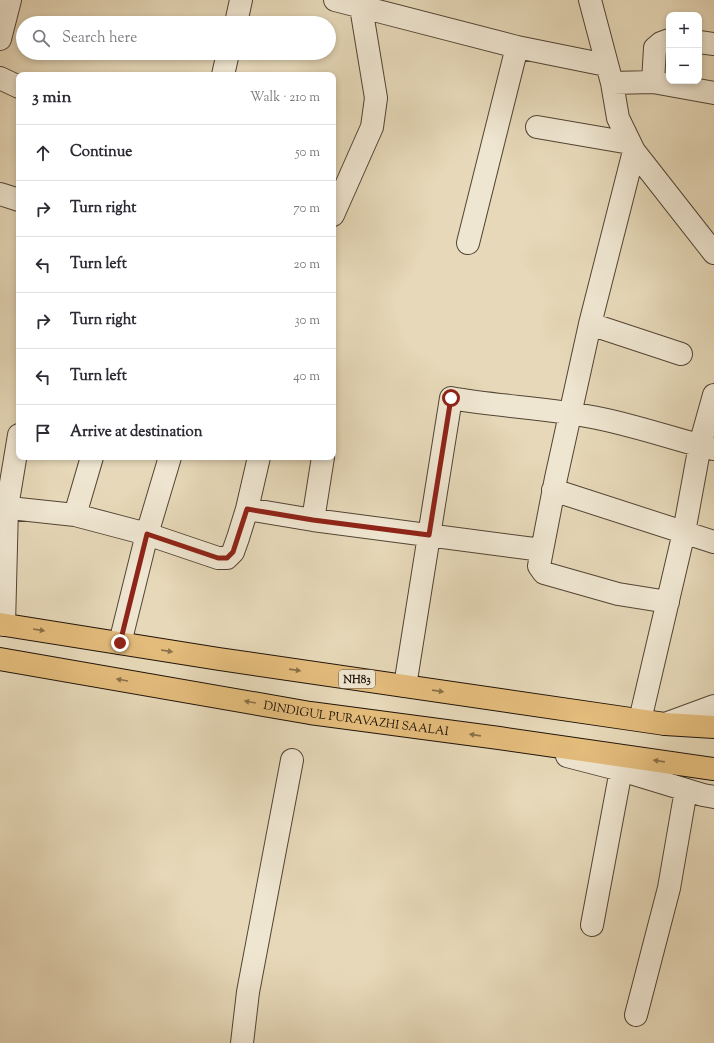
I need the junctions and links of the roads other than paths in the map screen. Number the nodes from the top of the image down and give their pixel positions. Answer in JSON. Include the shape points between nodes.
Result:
{"nodes":[{"id":1,"x":10,"y":0,"type":"edge"},
{"id":2,"x":241,"y":0,"type":"edge"},
{"id":3,"x":335,"y":0,"type":"edge"},
{"id":4,"x":590,"y":0,"type":"edge"},
{"id":5,"x":361,"y":4,"type":"edge"},
{"id":6,"x":238,"y":16,"type":"edge"},
{"id":7,"x":0,"y":39,"type":"edge"},
{"id":8,"x":666,"y":41,"type":"edge"},
{"id":9,"x":702,"y":42,"type":"edge"},
{"id":10,"x":714,"y":44,"type":"edge"},
{"id":11,"x":517,"y":47,"type":"junction"},
{"id":12,"x":226,"y":60,"type":"edge"},
{"id":13,"x":224,"y":72,"type":"edge"},
{"id":14,"x":609,"y":74,"type":"junction"},
{"id":15,"x":0,"y":78,"type":"edge"},
{"id":16,"x":653,"y":82,"type":"junction"},
{"id":17,"x":16,"y":86,"type":"edge"},
{"id":18,"x":714,"y":93,"type":"edge"},
{"id":19,"x":537,"y":127,"type":"dead end"},
{"id":20,"x":632,"y":147,"type":"junction"},
{"id":21,"x":0,"y":194,"type":"edge"},
{"id":22,"x":16,"y":199,"type":"edge"},
{"id":23,"x":336,"y":208,"type":"edge"},
{"id":24,"x":468,"y":242,"type":"dead end"},
{"id":25,"x":714,"y":253,"type":"edge"},
{"id":26,"x":590,"y":324,"type":"junction"},
{"id":27,"x":681,"y":354,"type":"dead end"},
{"id":28,"x":714,"y":395,"type":"edge"},
{"id":29,"x":570,"y":413,"type":"junction"},
{"id":30,"x":707,"y":447,"type":"edge"},
{"id":31,"x":16,"y":448,"type":"edge"},
{"id":32,"x":91,"y":460,"type":"edge"},
{"id":33,"x":169,"y":460,"type":"edge"},
{"id":34,"x":258,"y":460,"type":"edge"},
{"id":35,"x":323,"y":460,"type":"edge"},
{"id":36,"x":553,"y":490,"type":"junction"},
{"id":37,"x":3,"y":507,"type":"edge"},
{"id":38,"x":247,"y":509,"type":"junction"},
{"id":39,"x":75,"y":516,"type":"junction"},
{"id":40,"x":313,"y":520,"type":"junction"},
{"id":41,"x":684,"y":532,"type":"junction"},
{"id":42,"x":147,"y":534,"type":"junction"},
{"id":43,"x":429,"y":535,"type":"junction"},
{"id":44,"x":714,"y":542,"type":"edge"},
{"id":45,"x":542,"y":550,"type":"junction"},
{"id":46,"x":668,"y":602,"type":"junction"},
{"id":47,"x":2,"y":624,"type":"edge"},
{"id":48,"x":120,"y":643,"type":"junction"},
{"id":49,"x":0,"y":659,"type":"edge"},
{"id":50,"x":405,"y":686,"type":"junction"},
{"id":51,"x":714,"y":706,"type":"edge"},
{"id":52,"x":640,"y":720,"type":"junction"},
{"id":53,"x":665,"y":724,"type":"junction"},
{"id":54,"x":714,"y":727,"type":"edge"},
{"id":55,"x":499,"y":738,"type":"junction"},
{"id":56,"x":292,"y":760,"type":"dead end"},
{"id":57,"x":714,"y":769,"type":"edge"},
{"id":58,"x":621,"y":770,"type":"junction"},
{"id":59,"x":686,"y":790,"type":"junction"},
{"id":60,"x":714,"y":797,"type":"edge"},
{"id":61,"x":592,"y":925,"type":"dead end"},
{"id":62,"x":636,"y":1016,"type":"dead end"},
{"id":63,"x":242,"y":1043,"type":"edge"}],
"edges":[{"from":1,"to":7,"type":"street"},
{"from":2,"to":6,"type":"street"},
{"from":3,"to":5,"type":"street"},
{"from":4,"to":14,"type":"street"},
{"from":5,"to":11,"type":"street"},
{"from":5,"to":23,"type":"street","via":[[376,98],[372,127]]},
{"from":8,"to":16,"type":"street","via":[[655,48]]},
{"from":9,"to":10,"type":"street"},
{"from":11,"to":14,"type":"street"},
{"from":11,"to":24,"type":"street"},
{"from":12,"to":13,"type":"street"},
{"from":14,"to":16,"type":"street"},
{"from":14,"to":20,"type":"street","via":[[618,118]]},
{"from":15,"to":17,"type":"street"},
{"from":16,"to":18,"type":"street"},
{"from":19,"to":20,"type":"street"},
{"from":20,"to":25,"type":"street"},
{"from":20,"to":26,"type":"street"},
{"from":21,"to":22,"type":"street"},
{"from":26,"to":27,"type":"street"},
{"from":26,"to":29,"type":"street"},
{"from":28,"to":30,"type":"street"},
{"from":29,"to":30,"type":"street"},
{"from":29,"to":36,"type":"street"},
{"from":29,"to":43,"type":"street","via":[[451,398]]},
{"from":30,"to":41,"type":"street"},
{"from":31,"to":37,"type":"street"},
{"from":32,"to":39,"type":"street"},
{"from":33,"to":42,"type":"street"},
{"from":34,"to":38,"type":"street"},
{"from":35,"to":40,"type":"street"},
{"from":36,"to":41,"type":"street"},
{"from":36,"to":45,"type":"street"},
{"from":37,"to":39,"type":"street"},
{"from":37,"to":47,"type":"street"},
{"from":38,"to":40,"type":"street"},
{"from":38,"to":42,"type":"street","via":[[233,552],[227,558],[218,558]]},
{"from":39,"to":42,"type":"street"},
{"from":40,"to":43,"type":"street"},
{"from":41,"to":44,"type":"street"},
{"from":41,"to":46,"type":"street"},
{"from":42,"to":48,"type":"street"},
{"from":43,"to":45,"type":"street"},
{"from":43,"to":50,"type":"street"},
{"from":45,"to":46,"type":"street","via":[[539,566],[544,573],[618,594]]},
{"from":46,"to":52,"type":"street"},
{"from":47,"to":48,"type":"highway","number":"NH83","one_way":true},
{"from":48,"to":50,"type":"highway","number":"NH83","one_way":true},
{"from":55,"to":49,"type":"highway","name":"DINDIGUL PURAVAZHI SAALAI","one_way":true,"via":[[310,712]]},
{"from":50,"to":52,"type":"highway","number":"NH83","one_way":true},
{"from":51,"to":53,"type":"street"},
{"from":52,"to":53,"type":"highway","number":"NH83"},
{"from":53,"to":54,"type":"highway","number":"NH83"},
{"from":57,"to":55,"type":"highway","name":"DINDIGUL PURAVAZHI SAALAI","one_way":true},
{"from":55,"to":58,"type":"street"},
{"from":56,"to":63,"type":"street","via":[[248,992]]},
{"from":58,"to":59,"type":"street"},
{"from":58,"to":61,"type":"street"},
{"from":59,"to":60,"type":"street"},
{"from":59,"to":62,"type":"street","via":[[669,888]]}]}
